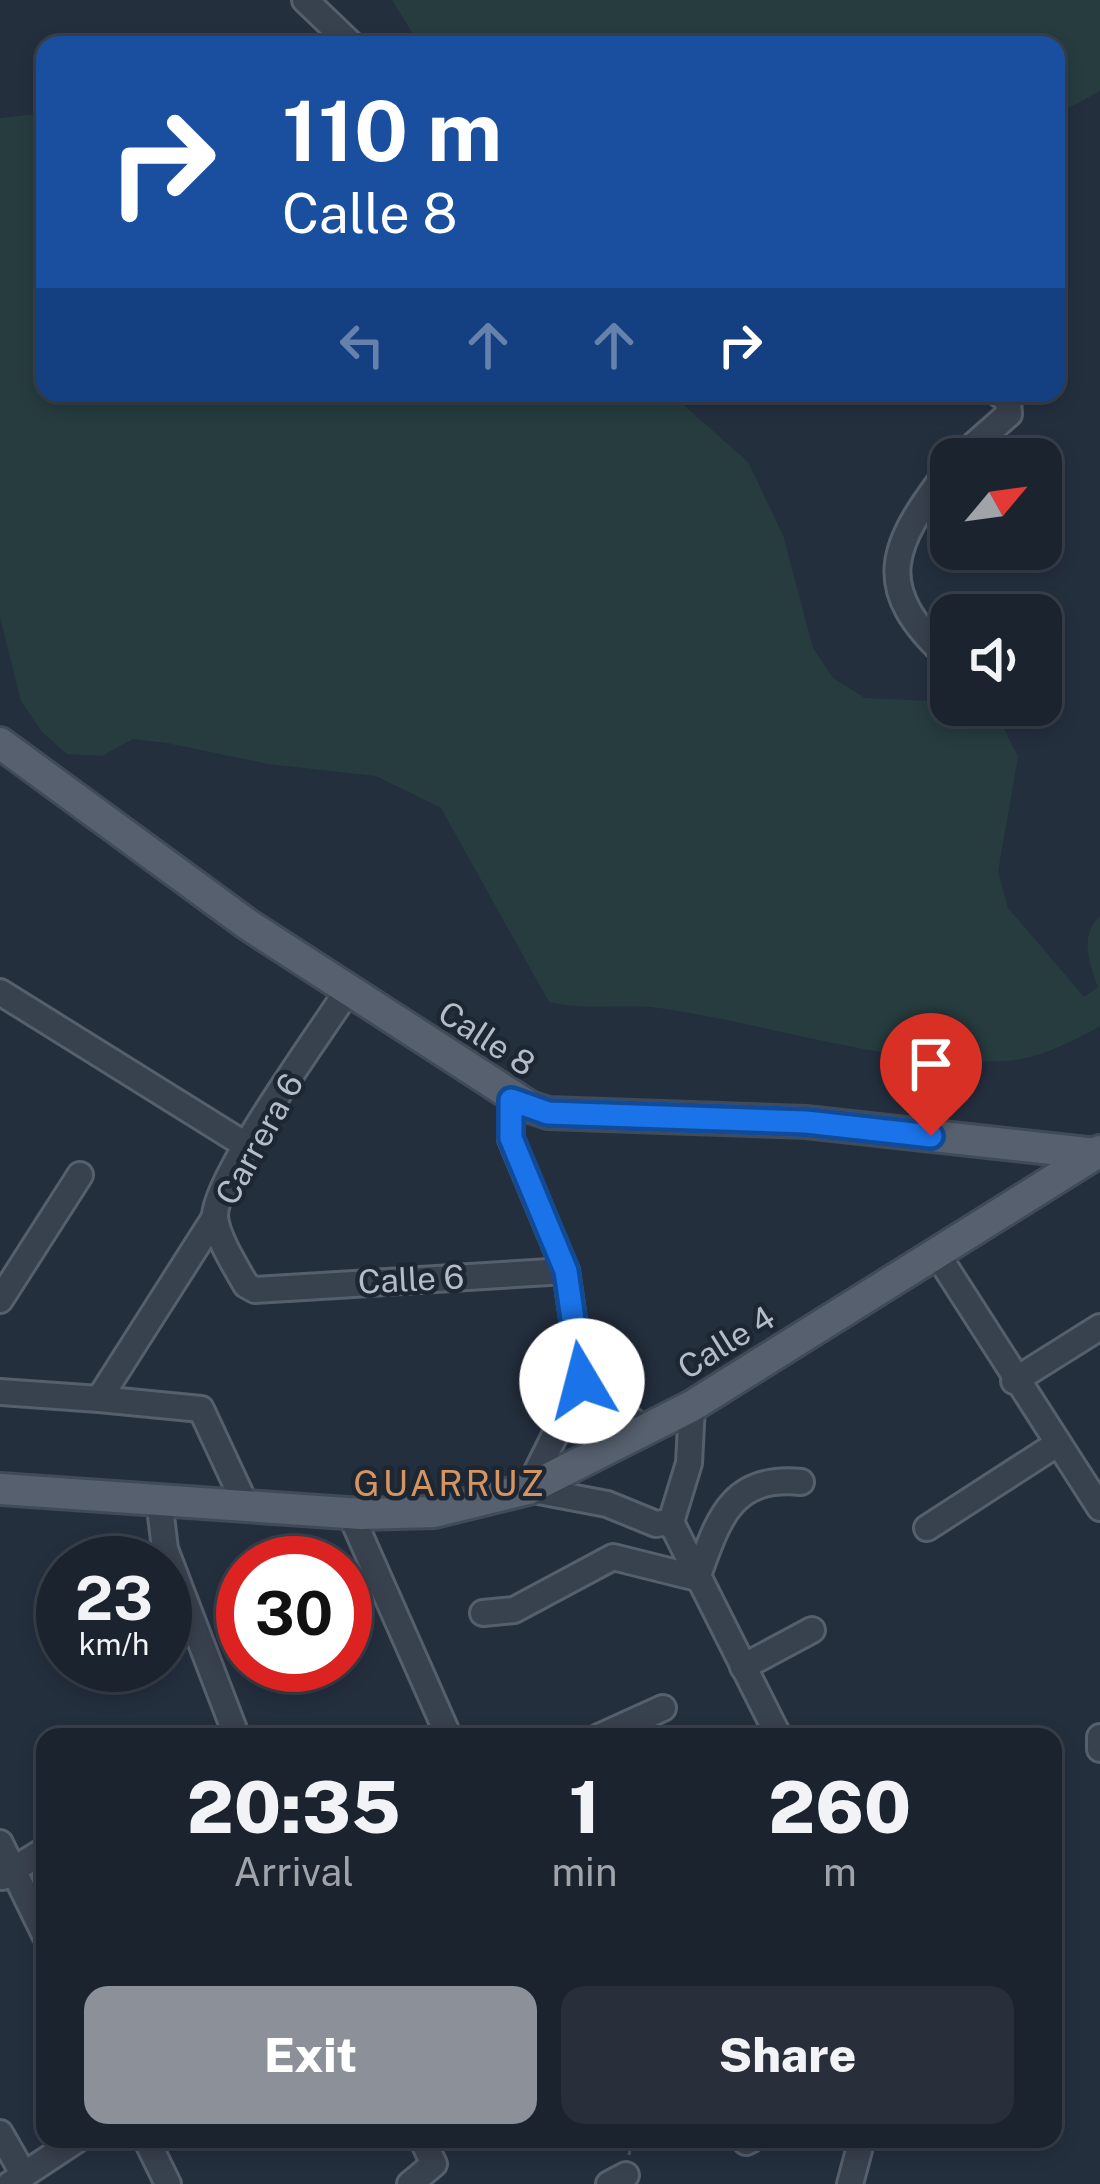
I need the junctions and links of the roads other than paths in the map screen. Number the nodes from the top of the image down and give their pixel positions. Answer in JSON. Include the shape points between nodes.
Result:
{"nodes":[{"id":1,"x":305,"y":0,"type":"edge"},
{"id":2,"x":343,"y":36,"type":"edge"},
{"id":3,"x":1008,"y":402,"type":"edge"},
{"id":4,"x":986,"y":438,"type":"edge"},
{"id":5,"x":930,"y":500,"type":"edge"},
{"id":6,"x":930,"y":636,"type":"edge"},
{"id":7,"x":0,"y":743,"type":"edge"},
{"id":8,"x":348,"y":990,"type":"junction"},
{"id":9,"x":0,"y":992,"type":"edge"},
{"id":10,"x":511,"y":1100,"type":"junction"},
{"id":11,"x":247,"y":1146,"type":"junction"},
{"id":12,"x":1099,"y":1153,"type":"edge"},
{"id":13,"x":80,"y":1175,"type":"dead end"},
{"id":14,"x":215,"y":1217,"type":"junction"},
{"id":15,"x":937,"y":1254,"type":"junction"},
{"id":16,"x":566,"y":1271,"type":"junction"},
{"id":17,"x":255,"y":1290,"type":"joint"},
{"id":18,"x":0,"y":1300,"type":"edge"},
{"id":19,"x":1100,"y":1327,"type":"edge"},
{"id":20,"x":582,"y":1381,"type":"junction"},
{"id":21,"x":1014,"y":1381,"type":"junction"},
{"id":22,"x":0,"y":1393,"type":"edge"},
{"id":23,"x":99,"y":1399,"type":"junction"},
{"id":24,"x":692,"y":1406,"type":"junction"},
{"id":25,"x":644,"y":1430,"type":"junction"},
{"id":26,"x":1057,"y":1444,"type":"junction"},
{"id":27,"x":801,"y":1482,"type":"dead end"},
{"id":28,"x":0,"y":1489,"type":"edge"},
{"id":29,"x":528,"y":1489,"type":"junction"},
{"id":30,"x":159,"y":1499,"type":"junction"},
{"id":31,"x":247,"y":1508,"type":"junction"},
{"id":32,"x":1100,"y":1508,"type":"edge"},
{"id":33,"x":350,"y":1513,"type":"junction"},
{"id":34,"x":671,"y":1522,"type":"junction"},
{"id":35,"x":927,"y":1528,"type":"dead end"},
{"id":36,"x":697,"y":1578,"type":"junction"},
{"id":37,"x":484,"y":1612,"type":"dead end"},
{"id":38,"x":812,"y":1630,"type":"dead end"},
{"id":39,"x":743,"y":1667,"type":"junction"},
{"id":40,"x":663,"y":1708,"type":"dead end"},
{"id":41,"x":231,"y":1728,"type":"edge"},
{"id":42,"x":445,"y":1728,"type":"edge"},
{"id":43,"x":619,"y":1728,"type":"edge"},
{"id":44,"x":774,"y":1728,"type":"edge"},
{"id":45,"x":1100,"y":1737,"type":"edge"},
{"id":46,"x":1100,"y":1749,"type":"edge"},
{"id":47,"x":0,"y":1843,"type":"edge"},
{"id":48,"x":36,"y":1856,"type":"edge"},
{"id":49,"x":6,"y":1874,"type":"edge"},
{"id":50,"x":36,"y":1921,"type":"edge"},
{"id":51,"x":0,"y":2133,"type":"edge"},
{"id":52,"x":64,"y":2148,"type":"edge"},
{"id":53,"x":150,"y":2148,"type":"edge"},
{"id":54,"x":426,"y":2148,"type":"edge"},
{"id":55,"x":860,"y":2148,"type":"edge"},
{"id":56,"x":17,"y":2179,"type":"edge"},
{"id":57,"x":168,"y":2184,"type":"edge"},
{"id":58,"x":410,"y":2184,"type":"edge"},
{"id":59,"x":850,"y":2184,"type":"edge"}],
"edges":[{"from":1,"to":2,"type":"street"},
{"from":3,"to":4,"type":"street","via":[[1002,426]]},
{"from":5,"to":6,"type":"street","via":[[897,552],[895,579],[901,603]]},
{"from":7,"to":8,"type":"main road","name":"Calle 8"},
{"from":8,"to":10,"type":"main road","name":"Calle 8"},
{"from":8,"to":11,"type":"street","name":"Carrera 6"},
{"from":9,"to":11,"type":"street"},
{"from":10,"to":12,"type":"main road","name":"Calle 8","via":[[548,1113],[806,1122]]},
{"from":10,"to":16,"type":"street","via":[[511,1138]]},
{"from":11,"to":14,"type":"street","name":"Carrera 6"},
{"from":12,"to":15,"type":"main road","name":"Calle 4"},
{"from":13,"to":18,"type":"street"},
{"from":14,"to":17,"type":"street","name":"Carrera 6"},
{"from":14,"to":23,"type":"street"},
{"from":15,"to":21,"type":"street"},
{"from":15,"to":24,"type":"main road","name":"Calle 4"},
{"from":16,"to":17,"type":"street","name":"Calle 6"},
{"from":16,"to":20,"type":"street"},
{"from":19,"to":21,"type":"street"},
{"from":20,"to":25,"type":"street"},
{"from":20,"to":29,"type":"street"},
{"from":21,"to":26,"type":"street"},
{"from":22,"to":23,"type":"street"},
{"from":23,"to":31,"type":"street","via":[[201,1409]]},
{"from":24,"to":25,"type":"main road","name":"Calle 4"},
{"from":24,"to":34,"type":"street","via":[[689,1463]]},
{"from":25,"to":29,"type":"main road","name":"Calle 4"},
{"from":26,"to":32,"type":"street"},
{"from":26,"to":35,"type":"street"},
{"from":27,"to":36,"type":"street","via":[[778,1480],[729,1504]]},
{"from":28,"to":30,"type":"main road","name":"Calle 4"},
{"from":29,"to":33,"type":"main road","name":"Calle 4","via":[[434,1513]]},
{"from":29,"to":34,"type":"street"},
{"from":30,"to":31,"type":"main road","name":"Calle 4"},
{"from":30,"to":41,"type":"street","via":[[165,1549]]},
{"from":31,"to":33,"type":"main road","name":"Calle 4"},
{"from":33,"to":42,"type":"street"},
{"from":34,"to":36,"type":"street"},
{"from":36,"to":37,"type":"street","via":[[613,1557],[514,1610]]},
{"from":36,"to":39,"type":"street"},
{"from":38,"to":39,"type":"street"},
{"from":39,"to":44,"type":"street"},
{"from":40,"to":43,"type":"street"},
{"from":45,"to":46,"type":"street"},
{"from":47,"to":49,"type":"street"},
{"from":48,"to":49,"type":"street"},
{"from":49,"to":50,"type":"street"},
{"from":51,"to":56,"type":"street"},
{"from":52,"to":56,"type":"street"},
{"from":53,"to":57,"type":"street"},
{"from":54,"to":58,"type":"street","via":[[434,2164]]},
{"from":55,"to":59,"type":"street"}]}
